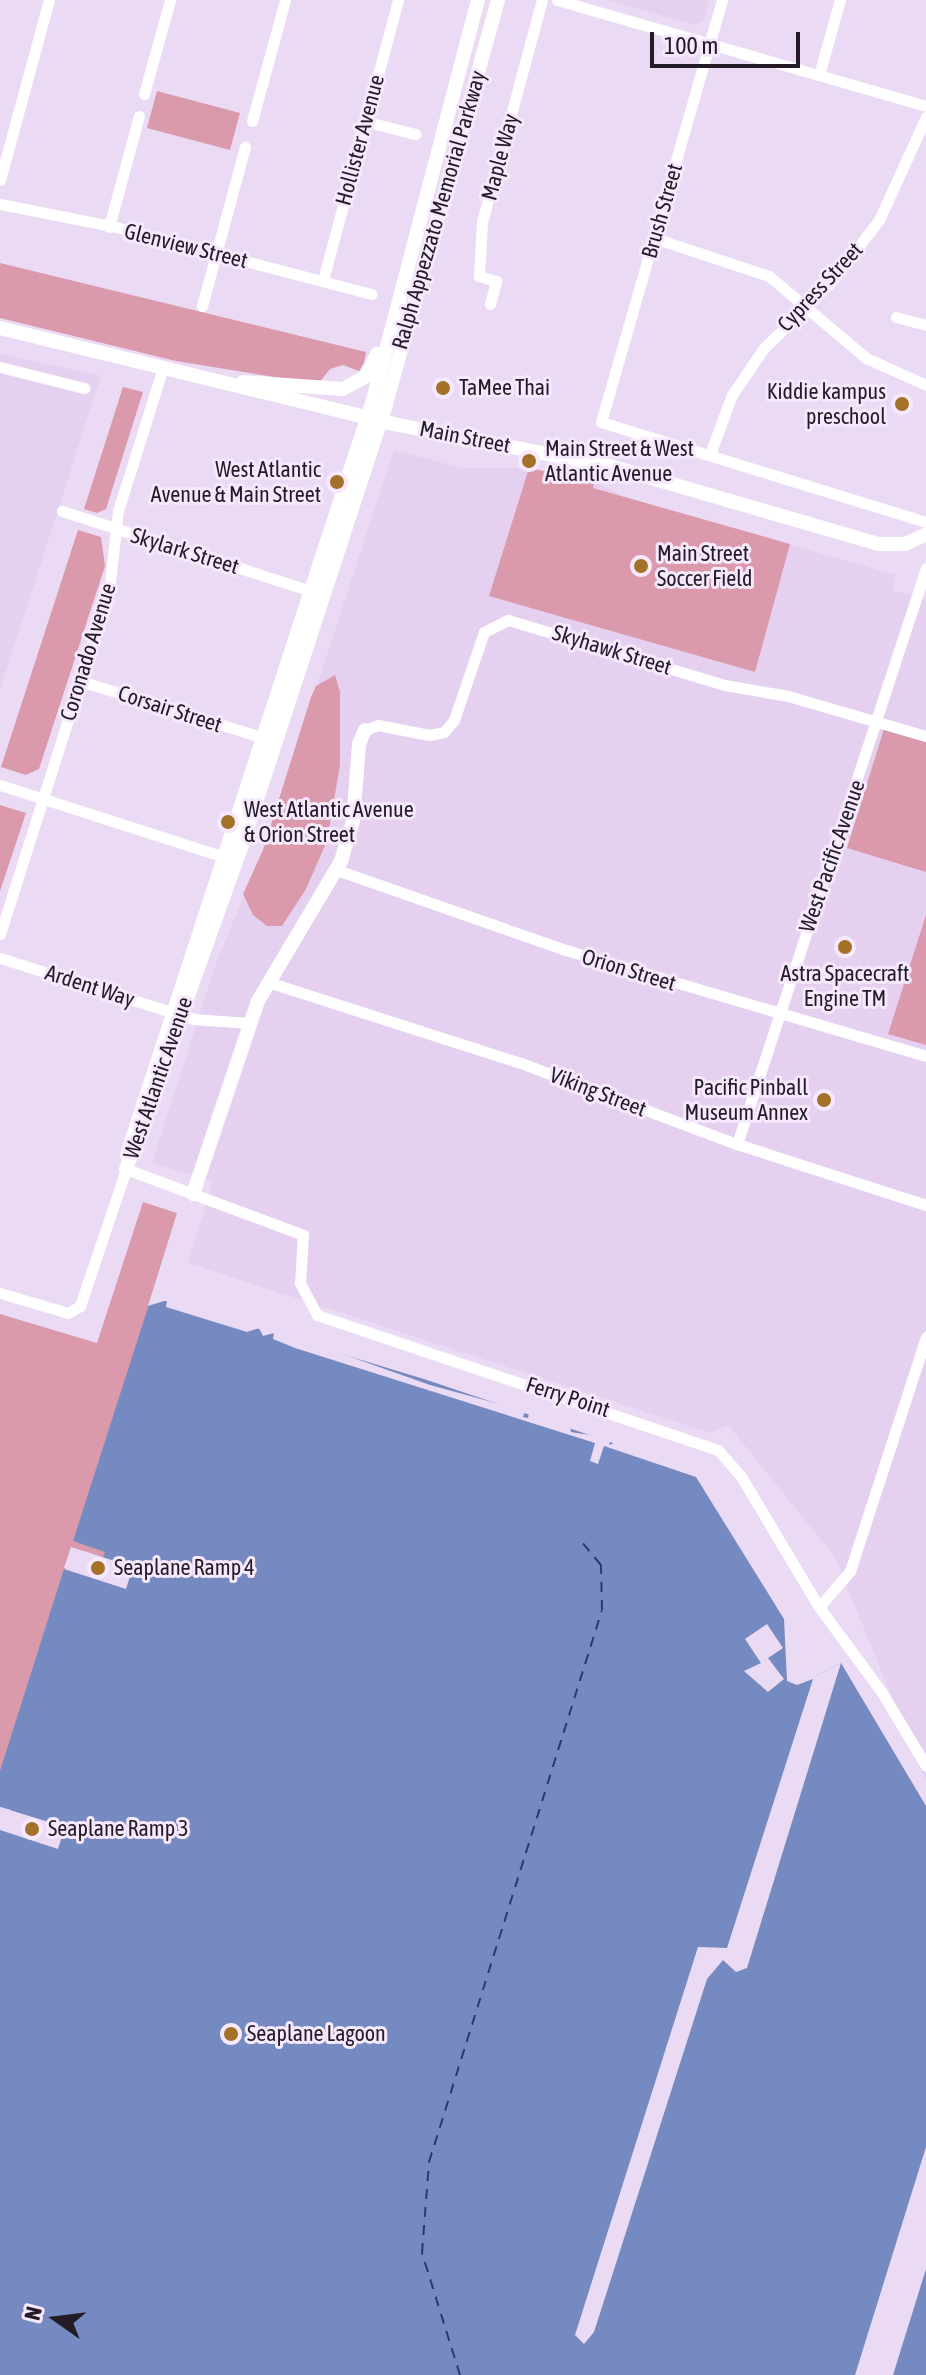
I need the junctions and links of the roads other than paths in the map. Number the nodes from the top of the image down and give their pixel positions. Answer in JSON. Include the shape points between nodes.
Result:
{"nodes":[{"id":1,"x":49,"y":0,"type":"edge"},
{"id":2,"x":170,"y":0,"type":"edge"},
{"id":3,"x":285,"y":0,"type":"edge"},
{"id":4,"x":398,"y":0,"type":"edge"},
{"id":5,"x":478,"y":0,"type":"edge"},
{"id":6,"x":498,"y":0,"type":"edge"},
{"id":7,"x":542,"y":0,"type":"edge"},
{"id":8,"x":557,"y":0,"type":"edge"},
{"id":9,"x":722,"y":0,"type":"edge"},
{"id":10,"x":840,"y":0,"type":"edge"},
{"id":11,"x":709,"y":44,"type":"junction"},
{"id":12,"x":819,"y":75,"type":"junction"},
{"id":13,"x":144,"y":94,"type":"dead end"},
{"id":14,"x":926,"y":106,"type":"edge"},
{"id":15,"x":139,"y":116,"type":"dead end"},
{"id":16,"x":926,"y":117,"type":"edge"},
{"id":17,"x":252,"y":121,"type":"dead end"},
{"id":18,"x":364,"y":121,"type":"junction"},
{"id":19,"x":415,"y":134,"type":"dead end"},
{"id":20,"x":245,"y":147,"type":"dead end"},
{"id":21,"x":0,"y":180,"type":"edge"},
{"id":22,"x":0,"y":204,"type":"edge"},
{"id":23,"x":109,"y":227,"type":"junction"},
{"id":24,"x":418,"y":227,"type":"junction"},
{"id":25,"x":654,"y":238,"type":"junction"},
{"id":26,"x":216,"y":252,"type":"junction"},
{"id":27,"x":323,"y":280,"type":"junction"},
{"id":28,"x":371,"y":294,"type":"dead end"},
{"id":29,"x":490,"y":304,"type":"dead end"},
{"id":30,"x":202,"y":306,"type":"dead end"},
{"id":31,"x":805,"y":306,"type":"junction"},
{"id":32,"x":896,"y":317,"type":"dead end"},
{"id":33,"x":926,"y":325,"type":"edge"},
{"id":34,"x":0,"y":328,"type":"edge"},
{"id":35,"x":0,"y":367,"type":"edge"},
{"id":36,"x":163,"y":367,"type":"junction"},
{"id":37,"x":221,"y":382,"type":"junction"},
{"id":38,"x":926,"y":385,"type":"edge"},
{"id":39,"x":84,"y":388,"type":"dead end"},
{"id":40,"x":372,"y":419,"type":"junction"},
{"id":41,"x":710,"y":454,"type":"junction"},
{"id":42,"x":62,"y":511,"type":"dead end"},
{"id":43,"x":926,"y":522,"type":"edge"},
{"id":44,"x":115,"y":529,"type":"junction"},
{"id":45,"x":926,"y":534,"type":"edge"},
{"id":46,"x":926,"y":568,"type":"edge"},
{"id":47,"x":308,"y":590,"type":"junction"},
{"id":48,"x":80,"y":681,"type":"junction"},
{"id":49,"x":877,"y":722,"type":"junction"},
{"id":50,"x":365,"y":730,"type":"joint"},
{"id":51,"x":926,"y":736,"type":"edge"},
{"id":52,"x":261,"y":737,"type":"junction"},
{"id":53,"x":0,"y":785,"type":"edge"},
{"id":54,"x":42,"y":799,"type":"junction"},
{"id":55,"x":230,"y":859,"type":"junction"},
{"id":56,"x":337,"y":870,"type":"junction"},
{"id":57,"x":0,"y":934,"type":"edge"},
{"id":58,"x":0,"y":958,"type":"edge"},
{"id":59,"x":268,"y":982,"type":"junction"},
{"id":60,"x":780,"y":1010,"type":"junction"},
{"id":61,"x":175,"y":1014,"type":"junction"},
{"id":62,"x":249,"y":1023,"type":"junction"},
{"id":63,"x":926,"y":1056,"type":"edge"},
{"id":64,"x":737,"y":1144,"type":"junction"},
{"id":65,"x":126,"y":1169,"type":"junction"},
{"id":66,"x":193,"y":1194,"type":"junction"},
{"id":67,"x":926,"y":1205,"type":"edge"},
{"id":68,"x":0,"y":1293,"type":"edge"},
{"id":69,"x":926,"y":1337,"type":"edge"},
{"id":70,"x":819,"y":1607,"type":"junction"},
{"id":71,"x":926,"y":1766,"type":"edge"}],
"edges":[{"from":1,"to":21,"type":"street"},
{"from":2,"to":13,"type":"street"},
{"from":3,"to":17,"type":"street"},
{"from":4,"to":18,"type":"street","name":"Hollister Avenue"},
{"from":5,"to":24,"type":"street","name":"Ralph Appezzato Memorial Parkway"},
{"from":6,"to":40,"type":"street","name":"Ralph Appezzato Memorial Parkway"},
{"from":7,"to":29,"type":"street","name":"Maple Way","via":[[482,222],[479,276],[496,281]]},
{"from":8,"to":11,"type":"street"},
{"from":9,"to":11,"type":"street","name":"Brush Street"},
{"from":10,"to":12,"type":"street"},
{"from":11,"to":12,"type":"street"},
{"from":11,"to":25,"type":"street","name":"Brush Street"},
{"from":12,"to":14,"type":"street"},
{"from":15,"to":23,"type":"street"},
{"from":16,"to":31,"type":"street","name":"Cypress Street","via":[[879,220]]},
{"from":18,"to":19,"type":"street"},
{"from":18,"to":27,"type":"street","name":"Hollister Avenue"},
{"from":20,"to":26,"type":"street"},
{"from":22,"to":23,"type":"street","name":"Glenview Street"},
{"from":23,"to":26,"type":"street","name":"Glenview Street"},
{"from":24,"to":37,"type":"street","via":[[410,232],[366,376],[332,389]]},
{"from":24,"to":40,"type":"street","name":"Ralph Appezzato Memorial Parkway"},
{"from":25,"to":31,"type":"street","via":[[752,268]]},
{"from":25,"to":41,"type":"street","name":"Brush Street","via":[[601,422]]},
{"from":26,"to":27,"type":"street","name":"Glenview Street"},
{"from":26,"to":30,"type":"street"},
{"from":27,"to":28,"type":"street","name":"Glenview Street"},
{"from":31,"to":38,"type":"street","via":[[866,358]]},
{"from":31,"to":41,"type":"street","name":"Cypress Street","via":[[747,370]]},
{"from":32,"to":33,"type":"street"},
{"from":34,"to":36,"type":"street","name":"Main Street"},
{"from":35,"to":39,"type":"street"},
{"from":36,"to":37,"type":"street","name":"Main Street"},
{"from":36,"to":44,"type":"street","name":"Coronado Avenue"},
{"from":37,"to":40,"type":"street","name":"Main Street"},
{"from":40,"to":45,"type":"street","name":"Main Street","via":[[610,466],[879,544],[905,544]]},
{"from":40,"to":47,"type":"street","name":"West Atlantic Avenue"},
{"from":40,"to":55,"type":"street","name":"West Atlantic Avenue"},
{"from":41,"to":43,"type":"street"},
{"from":42,"to":44,"type":"street","name":"Skylark Street"},
{"from":44,"to":47,"type":"street","name":"Skylark Street"},
{"from":44,"to":48,"type":"street","name":"Coronado Avenue","via":[[109,591]]},
{"from":46,"to":49,"type":"street","name":"West Pacific Avenue"},
{"from":47,"to":52,"type":"street","name":"West Atlantic Avenue"},
{"from":48,"to":52,"type":"street","name":"Corsair Street"},
{"from":48,"to":54,"type":"street","name":"Coronado Avenue"},
{"from":49,"to":50,"type":"street","name":"Skyhawk Street","via":[[725,685],[508,620],[484,632],[454,720],[444,732],[429,735],[378,725]]},
{"from":49,"to":51,"type":"street","name":"Skyhawk Street"},
{"from":49,"to":60,"type":"street","name":"West Pacific Avenue"},
{"from":50,"to":56,"type":"street","via":[[359,744],[353,821]]},
{"from":52,"to":55,"type":"street","name":"West Atlantic Avenue"},
{"from":53,"to":54,"type":"street"},
{"from":54,"to":55,"type":"street"},
{"from":54,"to":57,"type":"street","name":"Coronado Avenue"},
{"from":55,"to":61,"type":"street","name":"West Atlantic Avenue"},
{"from":56,"to":59,"type":"street"},
{"from":56,"to":60,"type":"street","name":"Orion Street","via":[[581,955]]},
{"from":58,"to":61,"type":"street","name":"Ardent Way"},
{"from":59,"to":62,"type":"street"},
{"from":59,"to":64,"type":"street","name":"Viking Street","via":[[521,1063]]},
{"from":60,"to":63,"type":"street","name":"Orion Street"},
{"from":60,"to":64,"type":"street","name":"West Pacific Avenue"},
{"from":61,"to":62,"type":"street","name":"Ardent Way"},
{"from":61,"to":65,"type":"street","name":"West Atlantic Avenue","via":[[141,1139]]},
{"from":62,"to":66,"type":"street"},
{"from":64,"to":67,"type":"street","name":"Viking Street"},
{"from":65,"to":66,"type":"street","name":"Ferry Point"},
{"from":65,"to":68,"type":"street","via":[[80,1306],[68,1313]]},
{"from":66,"to":70,"type":"street","name":"Ferry Point","via":[[303,1235],[300,1283],[312,1309],[324,1319],[715,1448],[763,1509]]},
{"from":69,"to":70,"type":"street","via":[[850,1571]]},
{"from":70,"to":71,"type":"street","name":"Ferry Point","via":[[881,1691]]}]}
